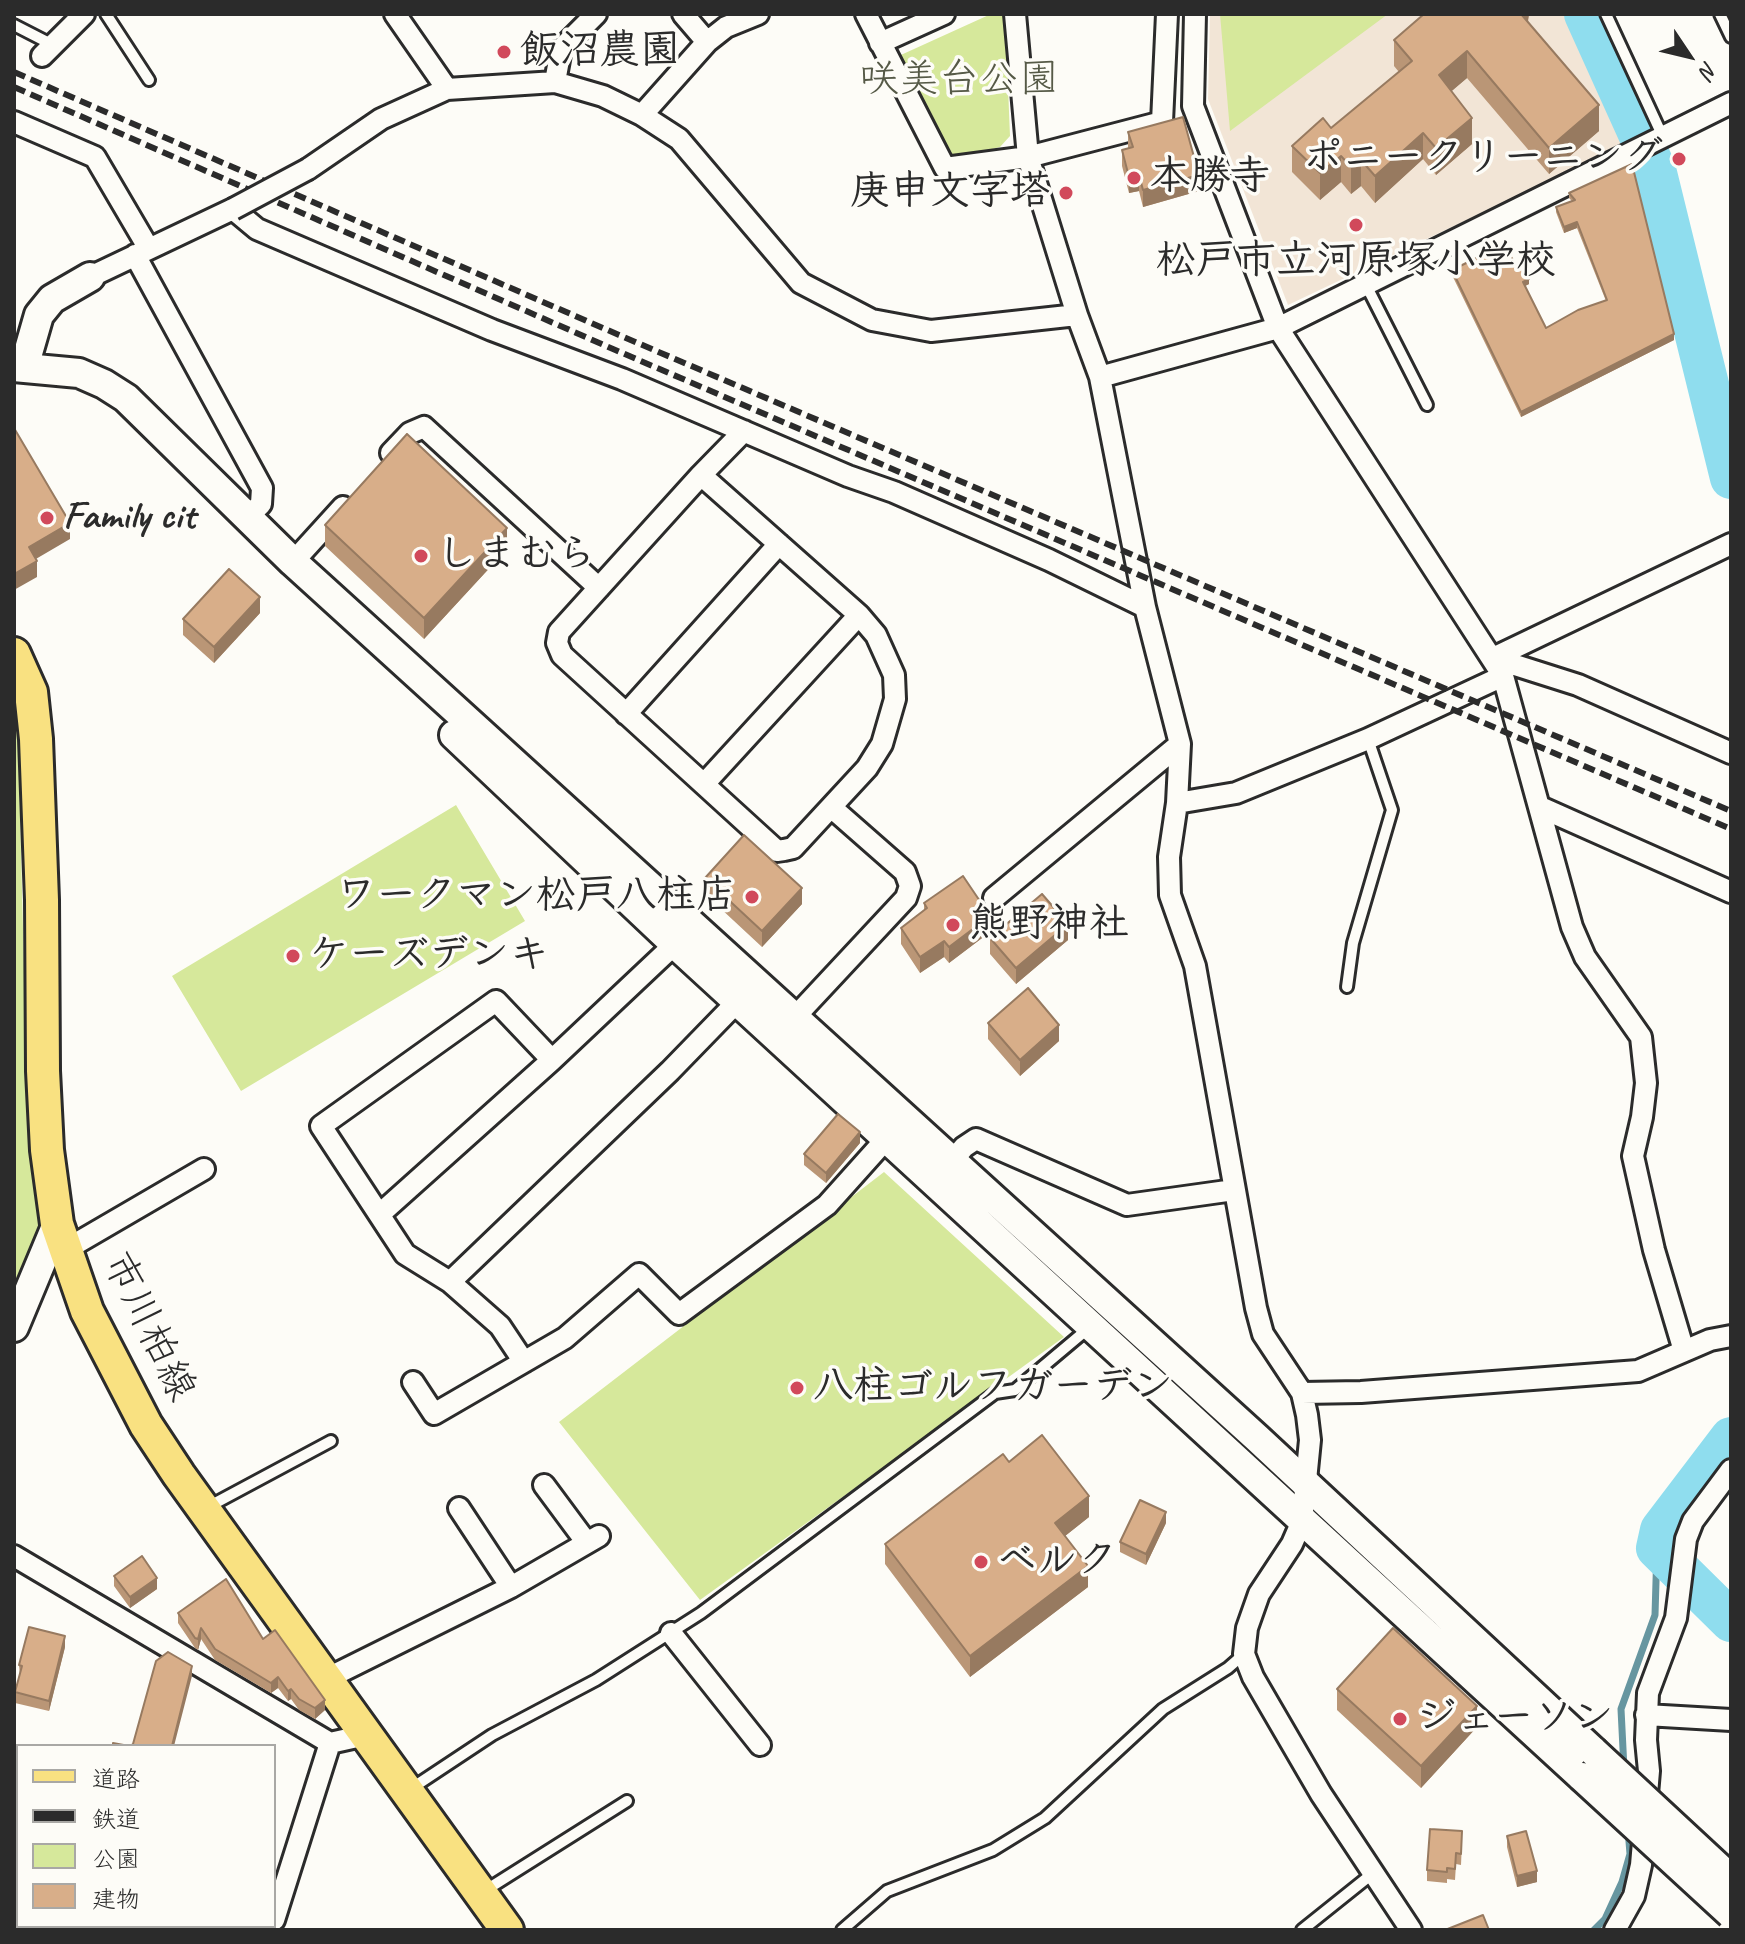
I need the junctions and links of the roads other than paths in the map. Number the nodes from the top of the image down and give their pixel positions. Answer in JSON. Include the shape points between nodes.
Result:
{"nodes":[{"id":1,"x":84,"y":14,"type":"edge"},
{"id":2,"x":106,"y":14,"type":"edge"},
{"id":3,"x":395,"y":14,"type":"edge"},
{"id":4,"x":596,"y":14,"type":"edge"},
{"id":5,"x":683,"y":14,"type":"edge"},
{"id":6,"x":758,"y":14,"type":"edge"},
{"id":7,"x":866,"y":14,"type":"edge"},
{"id":8,"x":944,"y":14,"type":"edge"},
{"id":9,"x":1015,"y":14,"type":"edge"},
{"id":10,"x":1167,"y":14,"type":"edge"},
{"id":11,"x":1195,"y":14,"type":"edge"},
{"id":12,"x":1606,"y":14,"type":"edge"},
{"id":13,"x":1720,"y":14,"type":"edge"},
{"id":14,"x":14,"y":25,"type":"edge"},
{"id":15,"x":1731,"y":37,"type":"edge"},
{"id":16,"x":707,"y":42,"type":"junction"},
{"id":17,"x":880,"y":43,"type":"junction"},
{"id":18,"x":48,"y":50,"type":"joint"},
{"id":19,"x":149,"y":80,"type":"dead end"},
{"id":20,"x":555,"y":82,"type":"junction"},
{"id":21,"x":447,"y":89,"type":"junction"},
{"id":22,"x":1731,"y":103,"type":"edge"},
{"id":23,"x":642,"y":115,"type":"junction"},
{"id":24,"x":14,"y":122,"type":"edge"},
{"id":25,"x":1659,"y":139,"type":"junction"},
{"id":26,"x":1028,"y":157,"type":"junction"},
{"id":27,"x":233,"y":209,"type":"junction"},
{"id":28,"x":142,"y":252,"type":"junction"},
{"id":29,"x":90,"y":277,"type":"joint"},
{"id":30,"x":1366,"y":285,"type":"junction"},
{"id":31,"x":1077,"y":315,"type":"junction"},
{"id":32,"x":1278,"y":328,"type":"junction"},
{"id":33,"x":19,"y":367,"type":"edge"},
{"id":34,"x":1100,"y":377,"type":"junction"},
{"id":35,"x":1427,"y":405,"type":"dead end"},
{"id":36,"x":744,"y":431,"type":"junction"},
{"id":37,"x":379,"y":467,"type":"edge"},
{"id":38,"x":701,"y":475,"type":"junction"},
{"id":39,"x":358,"y":490,"type":"edge"},
{"id":40,"x":248,"y":517,"type":"junction"},
{"id":41,"x":779,"y":544,"type":"junction"},
{"id":42,"x":1724,"y":547,"type":"edge"},
{"id":43,"x":293,"y":562,"type":"junction"},
{"id":44,"x":599,"y":588,"type":"junction"},
{"id":45,"x":1145,"y":607,"type":"junction"},
{"id":46,"x":859,"y":615,"type":"junction"},
{"id":47,"x":14,"y":654,"type":"edge"},
{"id":48,"x":1498,"y":667,"type":"junction"},
{"id":49,"x":626,"y":714,"type":"junction"},
{"id":50,"x":1368,"y":739,"type":"junction"},
{"id":51,"x":1180,"y":744,"type":"junction"},
{"id":52,"x":1731,"y":753,"type":"edge"},
{"id":53,"x":704,"y":784,"type":"junction"},
{"id":54,"x":1177,"y":803,"type":"junction"},
{"id":55,"x":831,"y":807,"type":"junction"},
{"id":56,"x":1540,"y":807,"type":"junction"},
{"id":57,"x":1731,"y":892,"type":"edge"},
{"id":58,"x":994,"y":898,"type":"dead end"},
{"id":59,"x":675,"y":944,"type":"junction"},
{"id":60,"x":1347,"y":987,"type":"dead end"},
{"id":61,"x":738,"y":1001,"type":"junction"},
{"id":62,"x":795,"y":1017,"type":"junction"},
{"id":63,"x":552,"y":1060,"type":"junction"},
{"id":64,"x":887,"y":1138,"type":"junction"},
{"id":65,"x":952,"y":1161,"type":"junction"},
{"id":66,"x":204,"y":1169,"type":"dead end"},
{"id":67,"x":1234,"y":1190,"type":"junction"},
{"id":68,"x":380,"y":1214,"type":"junction"},
{"id":69,"x":61,"y":1237,"type":"junction"},
{"id":70,"x":450,"y":1282,"type":"junction"},
{"id":71,"x":14,"y":1327,"type":"edge"},
{"id":72,"x":1090,"y":1327,"type":"junction"},
{"id":73,"x":1731,"y":1336,"type":"edge"},
{"id":74,"x":1684,"y":1351,"type":"junction"},
{"id":75,"x":524,"y":1362,"type":"junction"},
{"id":76,"x":413,"y":1382,"type":"dead end"},
{"id":77,"x":1302,"y":1393,"type":"junction"},
{"id":78,"x":331,"y":1441,"type":"dead end"},
{"id":79,"x":1731,"y":1470,"type":"edge"},
{"id":80,"x":544,"y":1485,"type":"dead end"},
{"id":81,"x":1306,"y":1485,"type":"junction"},
{"id":82,"x":459,"y":1508,"type":"dead end"},
{"id":83,"x":204,"y":1509,"type":"junction"},
{"id":84,"x":1302,"y":1521,"type":"junction"},
{"id":85,"x":14,"y":1556,"type":"edge"},
{"id":86,"x":511,"y":1587,"type":"junction"},
{"id":87,"x":671,"y":1633,"type":"junction"},
{"id":88,"x":1244,"y":1654,"type":"junction"},
{"id":89,"x":326,"y":1679,"type":"junction"},
{"id":90,"x":1646,"y":1715,"type":"junction"},
{"id":91,"x":1731,"y":1720,"type":"edge"},
{"id":92,"x":366,"y":1735,"type":"junction"},
{"id":93,"x":330,"y":1743,"type":"junction"},
{"id":94,"x":760,"y":1745,"type":"dead end"},
{"id":95,"x":1587,"y":1764,"type":"junction"},
{"id":96,"x":408,"y":1791,"type":"junction"},
{"id":97,"x":627,"y":1801,"type":"dead end"},
{"id":98,"x":1372,"y":1874,"type":"junction"},
{"id":99,"x":1731,"y":1879,"type":"edge"},
{"id":100,"x":481,"y":1894,"type":"junction"},
{"id":101,"x":276,"y":1914,"type":"edge"},
{"id":102,"x":1731,"y":1914,"type":"edge"},
{"id":103,"x":507,"y":1930,"type":"edge"},
{"id":104,"x":842,"y":1930,"type":"edge"},
{"id":105,"x":1302,"y":1930,"type":"edge"},
{"id":106,"x":1411,"y":1930,"type":"edge"},
{"id":107,"x":1615,"y":1930,"type":"edge"}],
"edges":[{"from":1,"to":18,"type":"street"},
{"from":2,"to":19,"type":"lane"},
{"from":3,"to":21,"type":"street"},
{"from":4,"to":20,"type":"street","via":[[561,49]]},
{"from":5,"to":16,"type":"street"},
{"from":6,"to":16,"type":"street","via":[[726,27]]},
{"from":7,"to":17,"type":"street"},
{"from":8,"to":17,"type":"street"},
{"from":9,"to":26,"type":"street"},
{"from":10,"to":26,"type":"street","via":[[1162,122]]},
{"from":11,"to":32,"type":"street","via":[[1193,106]]},
{"from":12,"to":25,"type":"lane"},
{"from":13,"to":15,"type":"lane"},
{"from":14,"to":18,"type":"lane"},
{"from":16,"to":23,"type":"street"},
{"from":17,"to":26,"type":"street","via":[[945,168]]},
{"from":20,"to":21,"type":"street"},
{"from":20,"to":23,"type":"street"},
{"from":21,"to":27,"type":"street","bridge":true,"via":[[381,119],[308,169]]},
{"from":22,"to":25,"type":"street"},
{"from":23,"to":31,"type":"street","via":[[679,139],[801,283],[872,320],[931,331]]},
{"from":24,"to":28,"type":"street","via":[[95,157]]},
{"from":25,"to":30,"type":"street"},
{"from":26,"to":31,"type":"street"},
{"from":27,"to":28,"type":"street"},
{"from":27,"to":36,"type":"street","via":[[257,229]]},
{"from":28,"to":29,"type":"street"},
{"from":28,"to":40,"type":"street","via":[[262,488],[261,504]]},
{"from":29,"to":33,"type":"street","via":[[52,299],[39,315]]},
{"from":30,"to":32,"type":"street"},
{"from":30,"to":35,"type":"lane"},
{"from":31,"to":34,"type":"street"},
{"from":32,"to":34,"type":"street"},
{"from":32,"to":48,"type":"street"},
{"from":33,"to":40,"type":"street","via":[[79,373],[126,398]]},
{"from":33,"to":59,"type":"street","via":[[94,398],[119,416]]},
{"from":34,"to":45,"type":"street"},
{"from":36,"to":38,"type":"street"},
{"from":36,"to":45,"type":"street","via":[[1049,560]]},
{"from":37,"to":44,"type":"street","via":[[410,433],[424,427]]},
{"from":38,"to":41,"type":"street"},
{"from":38,"to":44,"type":"street"},
{"from":39,"to":43,"type":"street"},
{"from":40,"to":43,"type":"street"},
{"from":41,"to":46,"type":"street"},
{"from":41,"to":49,"type":"street"},
{"from":42,"to":48,"type":"street"},
{"from":43,"to":62,"type":"street"},
{"from":44,"to":49,"type":"street","via":[[559,632],[557,643],[562,655]]},
{"from":45,"to":51,"type":"street"},
{"from":46,"to":53,"type":"street"},
{"from":46,"to":55,"type":"street","via":[[886,652],[895,699],[882,744]]},
{"from":47,"to":69,"type":"main road","name":"市川柏線","via":[[31,692],[36,739],[43,1071],[47,1150]]},
{"from":48,"to":50,"type":"street"},
{"from":48,"to":52,"type":"street","via":[[1578,685]]},
{"from":48,"to":56,"type":"street"},
{"from":49,"to":53,"type":"street"},
{"from":50,"to":54,"type":"street","via":[[1236,793]]},
{"from":50,"to":60,"type":"lane","via":[[1392,810],[1353,943]]},
{"from":51,"to":54,"type":"street"},
{"from":51,"to":58,"type":"street"},
{"from":53,"to":55,"type":"street","via":[[777,851],[793,848]]},
{"from":54,"to":67,"type":"street","via":[[1170,895],[1195,966]]},
{"from":55,"to":62,"type":"street","via":[[905,872],[910,886],[906,898]]},
{"from":56,"to":57,"type":"street"},
{"from":56,"to":74,"type":"street","via":[[1585,957],[1641,1037],[1646,1083],[1633,1156]]},
{"from":59,"to":61,"type":"street"},
{"from":59,"to":63,"type":"street"},
{"from":61,"to":64,"type":"street"},
{"from":61,"to":70,"type":"street"},
{"from":62,"to":65,"type":"street"},
{"from":63,"to":68,"type":"street"},
{"from":63,"to":68,"type":"street","via":[[496,1001],[321,1126]]},
{"from":64,"to":72,"type":"street"},
{"from":64,"to":75,"type":"street","via":[[827,1205],[679,1314],[639,1274],[565,1338]]},
{"from":65,"to":67,"type":"street","via":[[976,1139],[1127,1205]]},
{"from":65,"to":81,"type":"street"},
{"from":66,"to":69,"type":"street"},
{"from":67,"to":77,"type":"street","via":[[1263,1334]]},
{"from":68,"to":70,"type":"street","via":[[405,1254]]},
{"from":69,"to":71,"type":"street"},
{"from":69,"to":83,"type":"main road","name":"市川柏線","via":[[87,1311],[118,1373],[146,1425]]},
{"from":70,"to":75,"type":"street","via":[[500,1326]]},
{"from":72,"to":84,"type":"street"},
{"from":72,"to":87,"type":"lane","via":[[1015,1390],[995,1393]]},
{"from":73,"to":74,"type":"street"},
{"from":74,"to":77,"type":"street","via":[[1638,1371]]},
{"from":75,"to":76,"type":"street","via":[[434,1414]]},
{"from":77,"to":81,"type":"street","via":[[1310,1440]]},
{"from":78,"to":83,"type":"lane"},
{"from":79,"to":90,"type":"street","via":[[1686,1539],[1676,1618],[1648,1693]]},
{"from":80,"to":86,"type":"street","via":[[593,1539]]},
{"from":81,"to":84,"type":"street"},
{"from":81,"to":95,"type":"street"},
{"from":82,"to":86,"type":"street"},
{"from":83,"to":89,"type":"main road","name":"市川柏線"},
{"from":84,"to":88,"type":"street","via":[[1259,1594]]},
{"from":84,"to":95,"type":"street"},
{"from":85,"to":93,"type":"street"},
{"from":86,"to":89,"type":"street"},
{"from":87,"to":94,"type":"street"},
{"from":87,"to":96,"type":"lane","via":[[492,1735]]},
{"from":88,"to":98,"type":"street","via":[[1313,1781]]},
{"from":88,"to":104,"type":"lane","via":[[1163,1709],[1045,1818],[993,1850],[887,1891]]},
{"from":89,"to":92,"type":"main road","name":"市川柏線"},
{"from":90,"to":91,"type":"street"},
{"from":90,"to":107,"type":"street","via":[[1649,1771],[1641,1865],[1634,1896]]},
{"from":92,"to":93,"type":"street"},
{"from":92,"to":96,"type":"main road","name":"市川柏線"},
{"from":93,"to":101,"type":"street"},
{"from":95,"to":99,"type":"street","bridge":true},
{"from":95,"to":102,"type":"street","bridge":true},
{"from":96,"to":100,"type":"main road","name":"市川柏線"},
{"from":97,"to":100,"type":"lane"},
{"from":98,"to":105,"type":"lane"},
{"from":98,"to":106,"type":"street"},
{"from":100,"to":103,"type":"main road","name":"市川柏線"}]}
